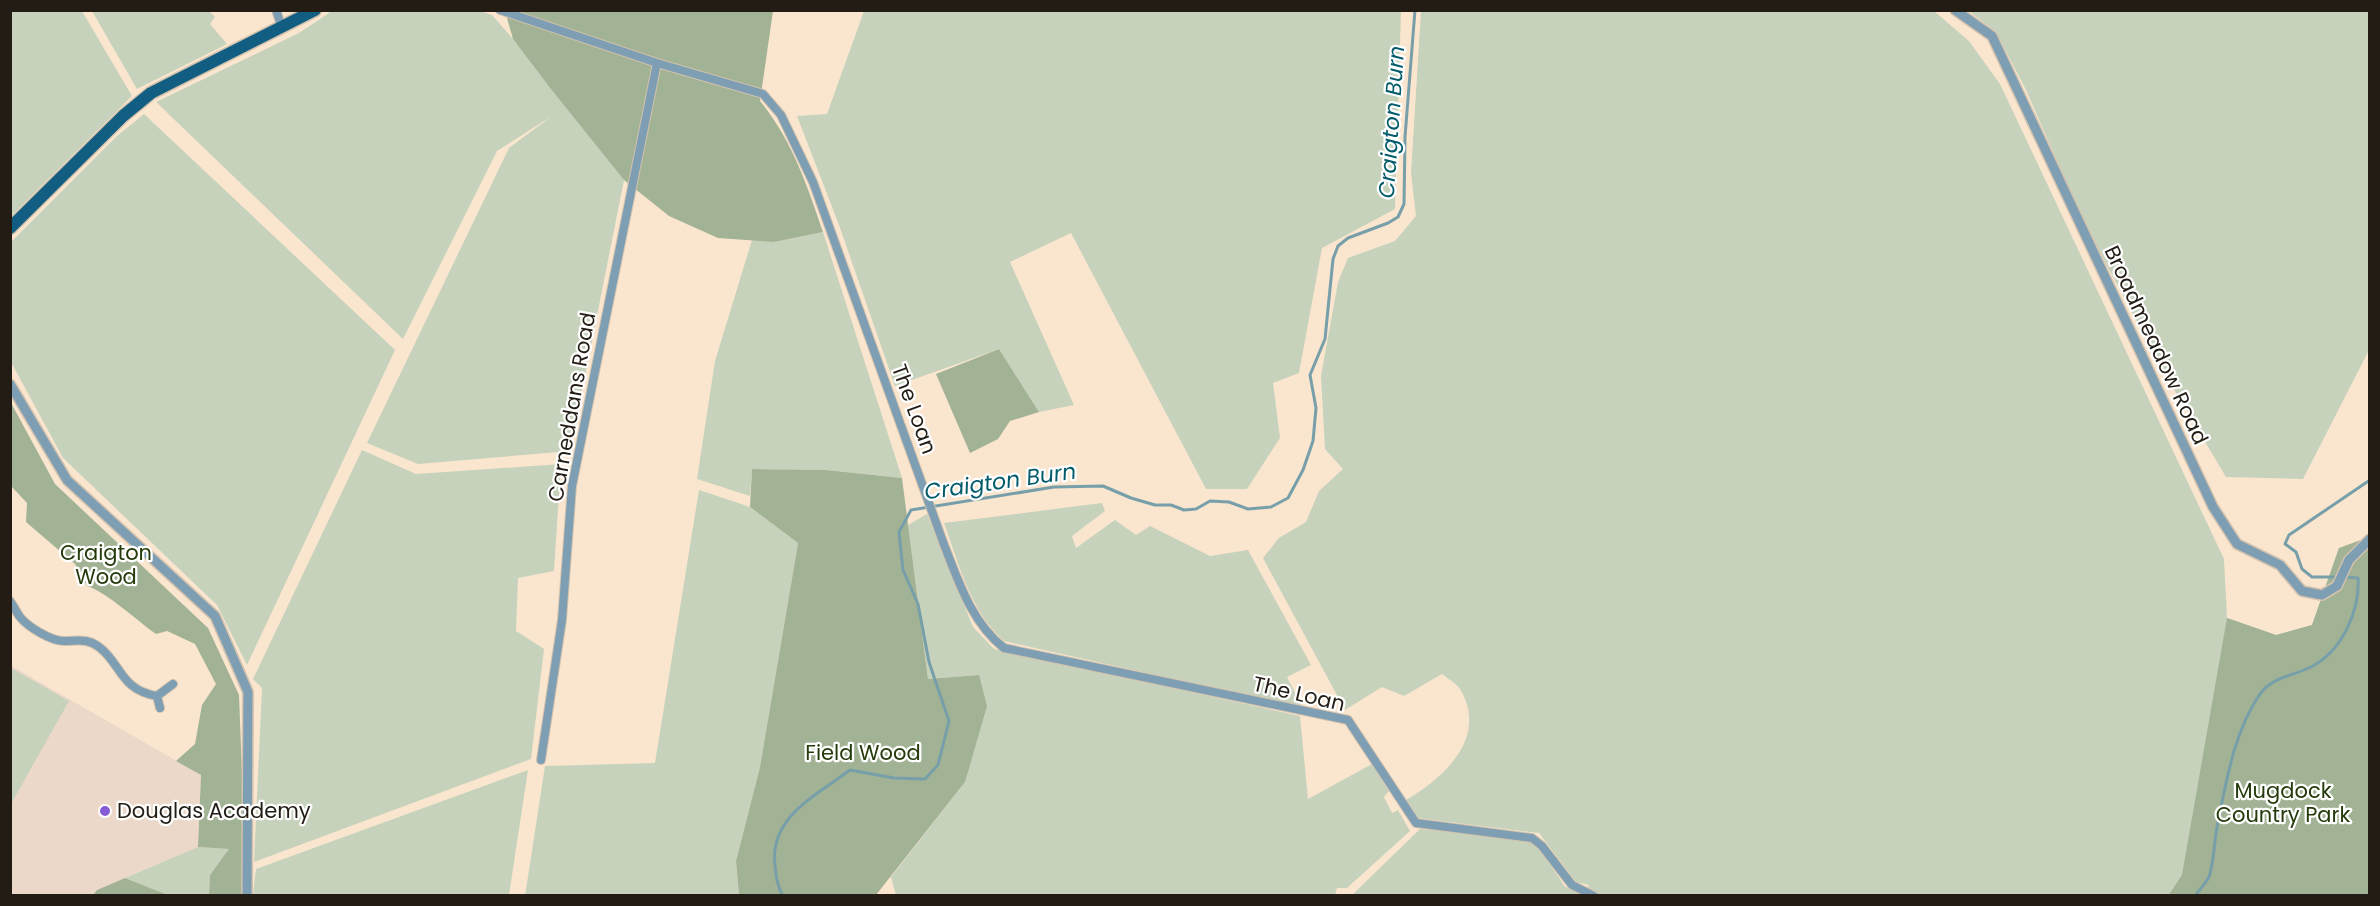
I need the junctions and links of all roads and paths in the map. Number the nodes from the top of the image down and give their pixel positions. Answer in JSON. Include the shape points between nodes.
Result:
{"nodes":[{"id":1,"x":276,"y":10,"type":"edge"},
{"id":2,"x":315,"y":10,"type":"edge"},
{"id":3,"x":500,"y":10,"type":"edge"},
{"id":4,"x":1955,"y":10,"type":"edge"},
{"id":5,"x":282,"y":28,"type":"junction"},
{"id":6,"x":657,"y":63,"type":"junction"},
{"id":7,"x":10,"y":228,"type":"edge"},
{"id":8,"x":10,"y":384,"type":"edge"},
{"id":9,"x":2370,"y":539,"type":"edge"},
{"id":10,"x":10,"y":601,"type":"edge"},
{"id":11,"x":173,"y":684,"type":"dead end"},
{"id":12,"x":157,"y":696,"type":"junction"},
{"id":13,"x":160,"y":708,"type":"dead end"},
{"id":14,"x":541,"y":760,"type":"dead end"},
{"id":15,"x":247,"y":896,"type":"edge"},
{"id":16,"x":1594,"y":896,"type":"edge"}],
"edges":[{"from":1,"to":5,"type":"street"},
{"from":2,"to":5,"type":"main road"},
{"from":3,"to":6,"type":"street","name":"The Loan"},
{"from":4,"to":9,"type":"street","name":"Broadmeadow Road","via":[[1992,36],[2224,528],[2245,550],[2280,565],[2302,591],[2322,595],[2337,586],[2346,566]]},
{"from":5,"to":7,"type":"main road","via":[[151,93]]},
{"from":6,"to":14,"type":"street","name":"Carneddans Road","via":[[572,486],[562,620]]},
{"from":6,"to":16,"type":"street","name":"The Loan","via":[[763,94],[781,115],[813,182],[966,599],[987,635],[1004,648],[1348,720],[1416,822],[1532,838],[1572,885]]},
{"from":8,"to":15,"type":"street","via":[[68,480],[215,616],[248,692]]},
{"from":10,"to":12,"type":"street","via":[[21,619],[55,639],[94,643],[123,678]]},
{"from":11,"to":12,"type":"street"},
{"from":12,"to":13,"type":"street"}]}
